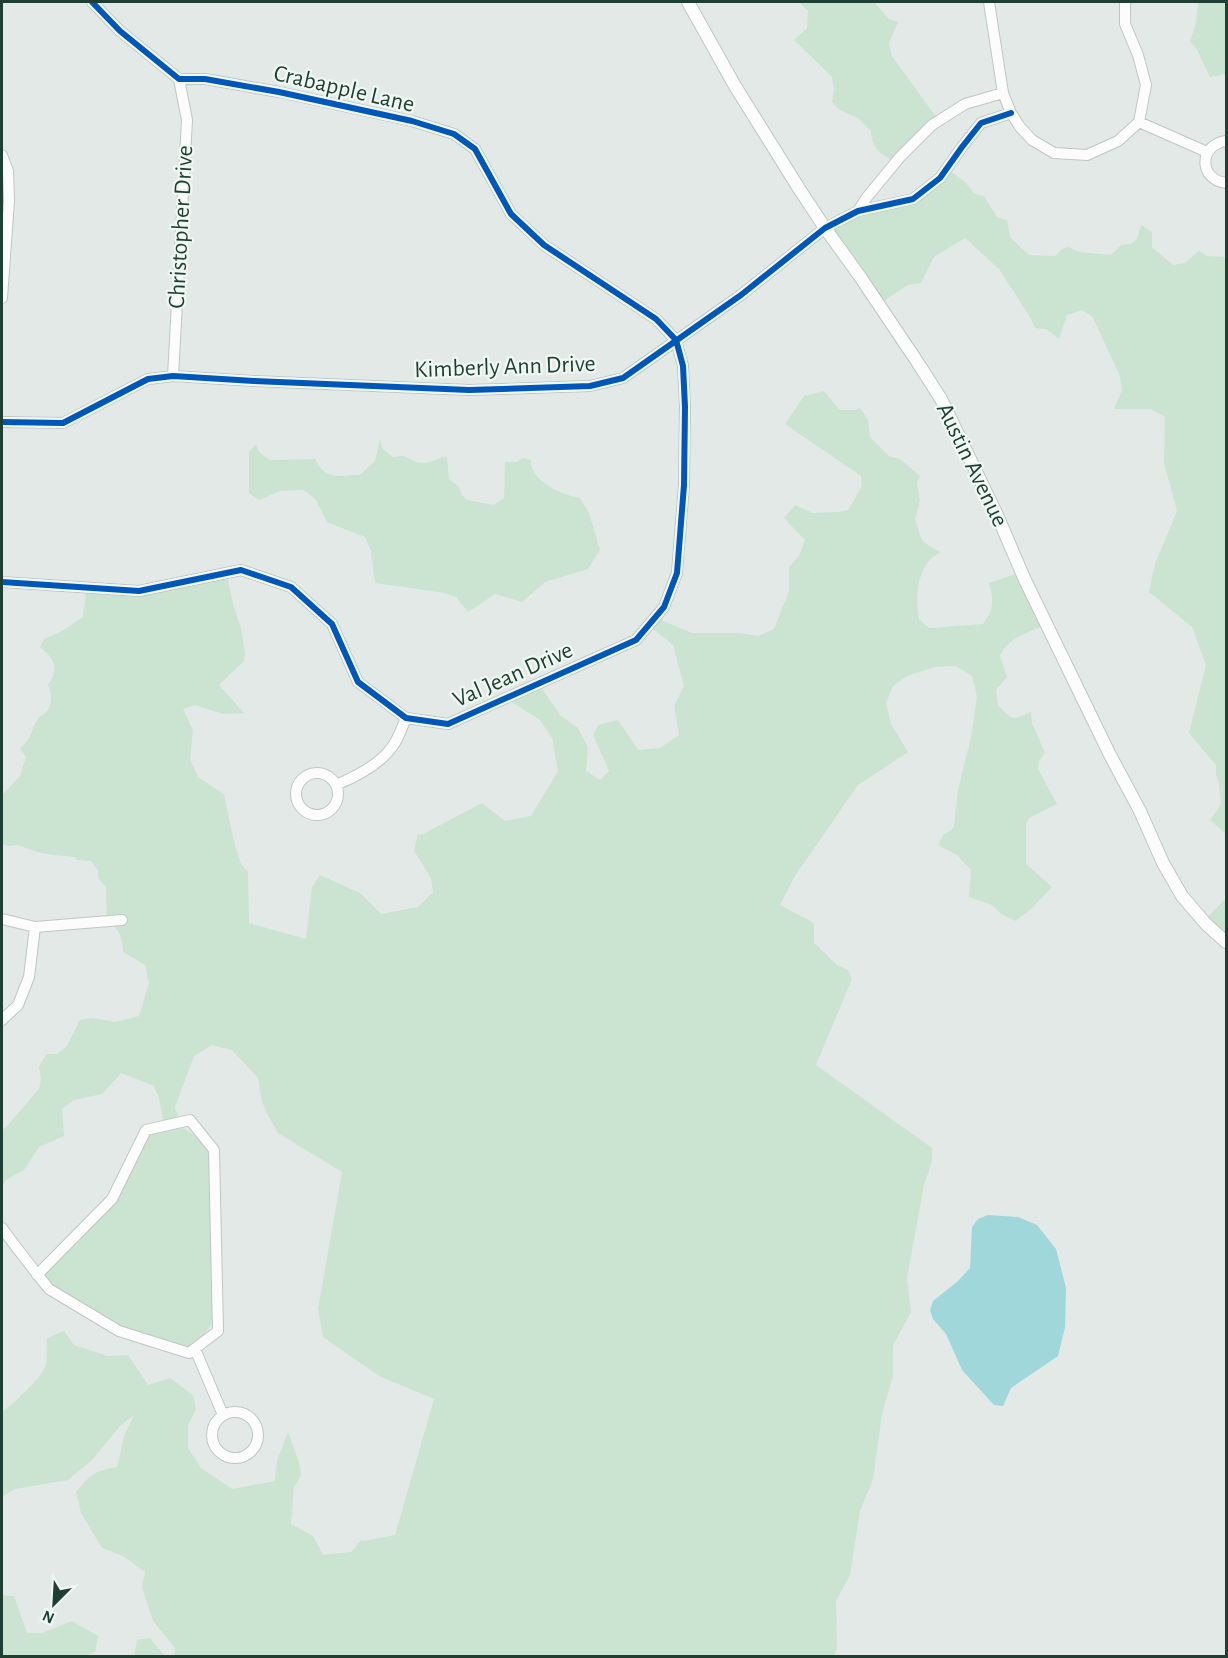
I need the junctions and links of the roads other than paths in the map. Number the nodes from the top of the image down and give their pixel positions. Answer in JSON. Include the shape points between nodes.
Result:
{"nodes":[{"id":1,"x":92,"y":2,"type":"edge"},
{"id":2,"x":688,"y":2,"type":"edge"},
{"id":3,"x":989,"y":2,"type":"edge"},
{"id":4,"x":1125,"y":2,"type":"edge"},
{"id":5,"x":178,"y":79,"type":"junction"},
{"id":6,"x":1003,"y":93,"type":"junction"},
{"id":7,"x":1011,"y":113,"type":"junction"},
{"id":8,"x":1139,"y":122,"type":"junction"},
{"id":9,"x":1227,"y":141,"type":"edge"},
{"id":10,"x":1207,"y":152,"type":"junction"},
{"id":11,"x":2,"y":155,"type":"edge"},
{"id":12,"x":1227,"y":183,"type":"edge"},
{"id":13,"x":858,"y":211,"type":"junction"},
{"id":14,"x":825,"y":228,"type":"junction"},
{"id":15,"x":2,"y":298,"type":"edge"},
{"id":16,"x":676,"y":340,"type":"junction"},
{"id":17,"x":173,"y":376,"type":"junction"},
{"id":18,"x":2,"y":422,"type":"edge"},
{"id":19,"x":2,"y":582,"type":"edge"},
{"id":20,"x":406,"y":718,"type":"junction"},
{"id":21,"x":336,"y":785,"type":"junction"},
{"id":22,"x":2,"y":919,"type":"edge"},
{"id":23,"x":122,"y":920,"type":"dead end"},
{"id":24,"x":35,"y":927,"type":"junction"},
{"id":25,"x":1227,"y":942,"type":"edge"},
{"id":26,"x":2,"y":1020,"type":"edge"},
{"id":27,"x":2,"y":1228,"type":"edge"},
{"id":28,"x":37,"y":1275,"type":"junction"},
{"id":29,"x":195,"y":1348,"type":"junction"},
{"id":30,"x":223,"y":1415,"type":"junction"}],
"edges":[{"from":1,"to":5,"type":"street"},
{"from":2,"to":14,"type":"street","name":"Austin Avenue","via":[[735,86]]},
{"from":3,"to":6,"type":"street"},
{"from":4,"to":8,"type":"street","via":[[1125,24],[1146,85]]},
{"from":5,"to":16,"type":"street","name":"Crabapple Lane","via":[[205,79],[279,92],[454,134],[475,149],[511,214],[544,246],[656,320]]},
{"from":5,"to":17,"type":"street","name":"Christopher Drive","via":[[187,120]]},
{"from":6,"to":7,"type":"street"},
{"from":6,"to":13,"type":"street","via":[[965,104],[932,125],[900,157]]},
{"from":7,"to":8,"type":"street","via":[[1032,140],[1054,153],[1088,155],[1118,141]]},
{"from":7,"to":13,"type":"street","via":[[981,123],[940,178],[913,199]]},
{"from":8,"to":10,"type":"street"},
{"from":9,"to":10,"type":"street","via":[[1218,142]]},
{"from":10,"to":12,"type":"street","via":[[1208,172],[1217,181]]},
{"from":11,"to":15,"type":"street","via":[[8,171],[9,201]]},
{"from":13,"to":14,"type":"street","name":"Kimberly Ann Drive"},
{"from":14,"to":16,"type":"street","name":"Kimberly Ann Drive","via":[[741,295]]},
{"from":14,"to":25,"type":"street","name":"Austin Avenue","via":[[941,399],[1163,863],[1182,896]]},
{"from":16,"to":17,"type":"street","name":"Kimberly Ann Drive","via":[[623,378],[590,386],[469,390]]},
{"from":16,"to":20,"type":"street","name":"Val Jean Drive","via":[[683,366],[684,485],[677,573],[664,607],[636,640],[448,724]]},
{"from":17,"to":18,"type":"street","name":"Kimberly Ann Drive","via":[[148,379],[63,423]]},
{"from":19,"to":20,"type":"street","name":"Val Jean Drive","via":[[139,591],[241,570],[291,587],[332,624],[358,682]]},
{"from":20,"to":21,"type":"street","via":[[388,752],[374,765]]},
{"from":21,"to":21,"type":"street","via":[[320,773],[306,775],[295,792],[298,805],[316,816],[330,811],[338,799]]},
{"from":22,"to":24,"type":"street"},
{"from":23,"to":24,"type":"street"},
{"from":24,"to":26,"type":"street","via":[[29,977],[18,1005]]},
{"from":27,"to":28,"type":"street"},
{"from":28,"to":29,"type":"street","via":[[49,1289],[119,1331],[189,1353]]},
{"from":28,"to":29,"type":"street","via":[[112,1199],[146,1130],[190,1120],[214,1150],[218,1331]]},
{"from":29,"to":30,"type":"street"},
{"from":30,"to":30,"type":"street","via":[[213,1426],[215,1448],[227,1457],[242,1457],[254,1448],[258,1432],[255,1425],[245,1414]]}]}
